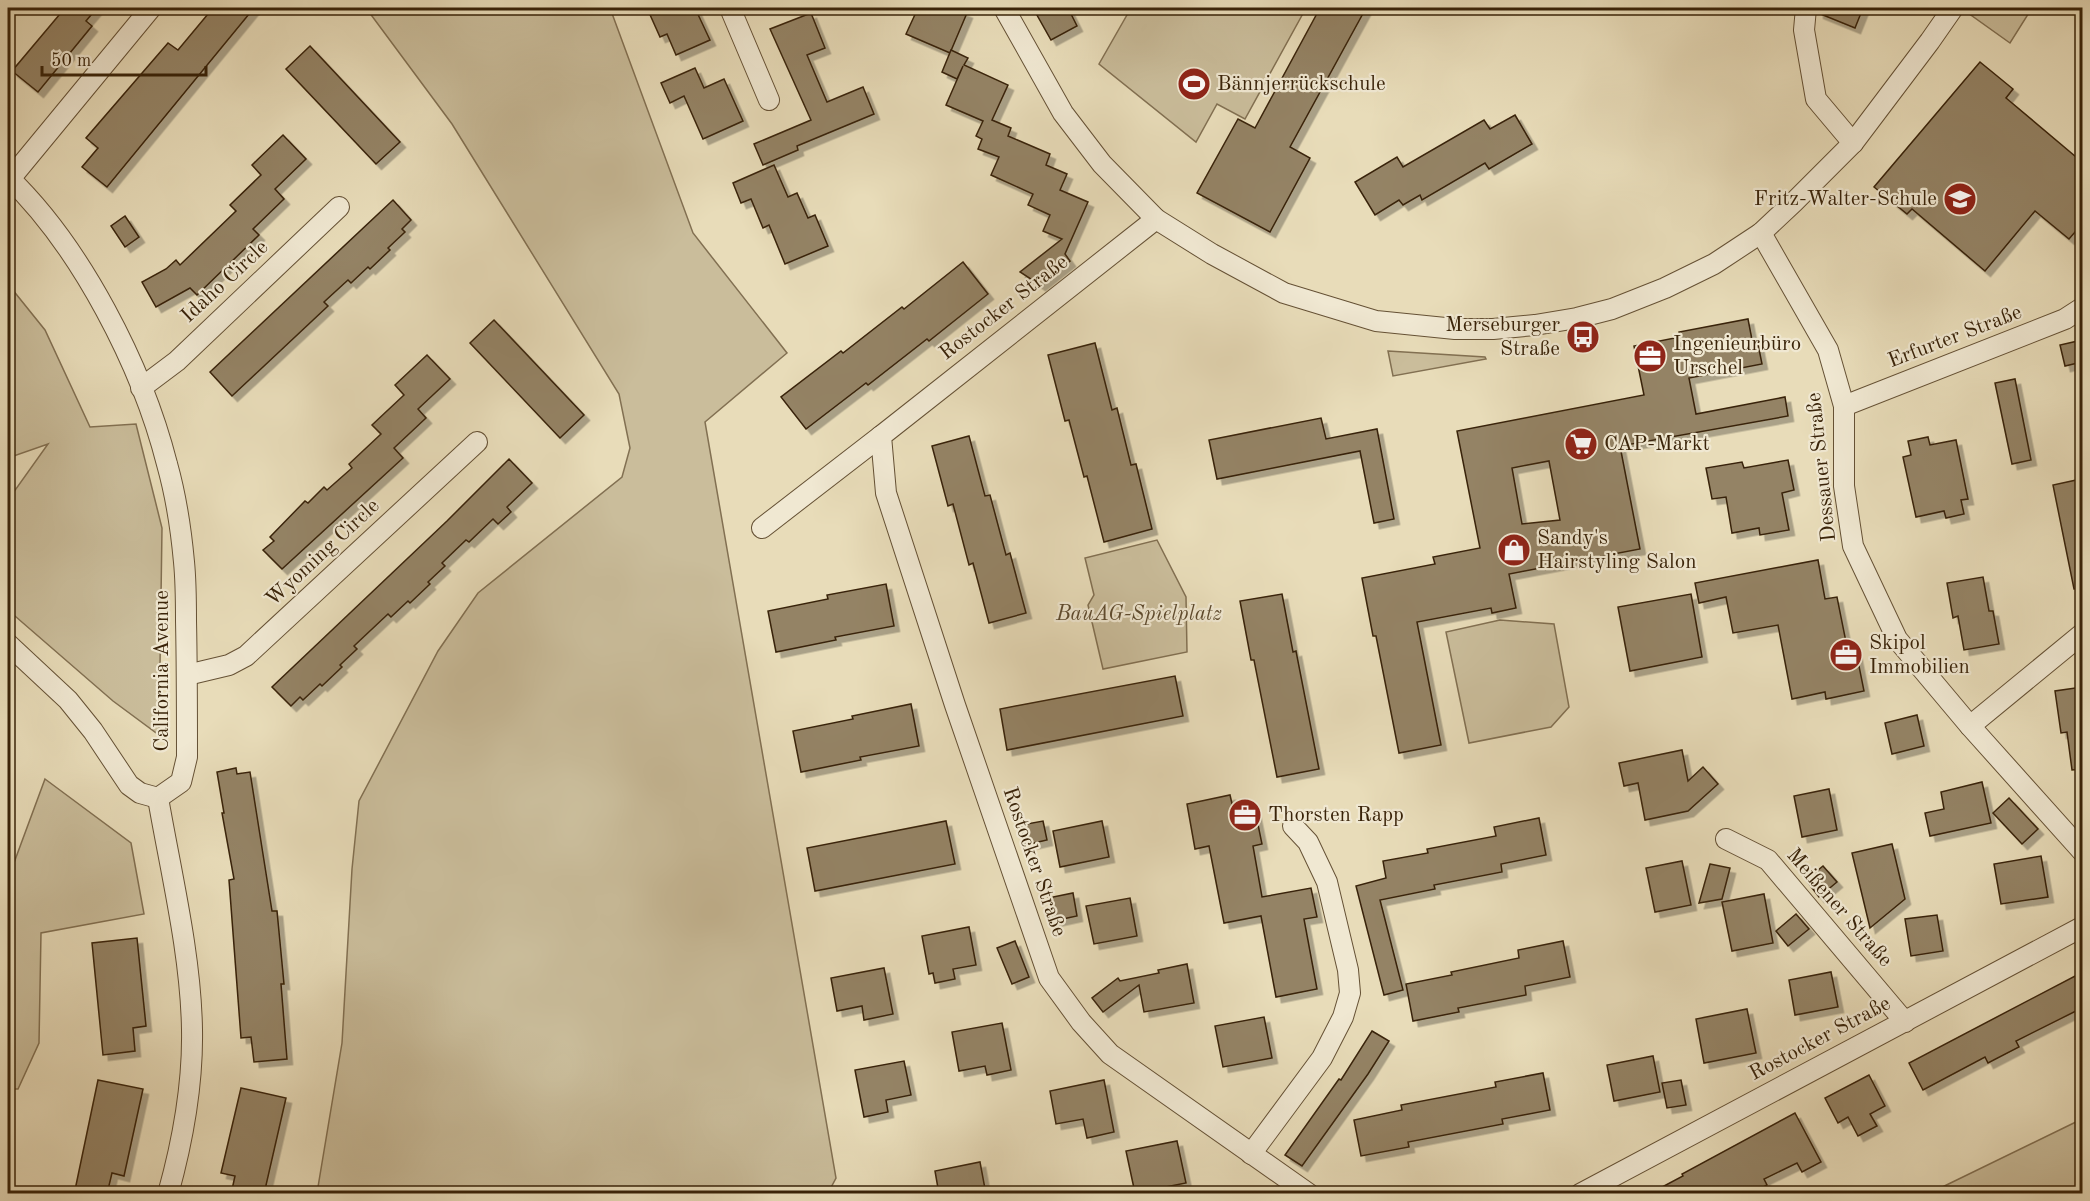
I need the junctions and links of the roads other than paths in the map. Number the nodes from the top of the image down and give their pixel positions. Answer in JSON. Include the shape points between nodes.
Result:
{"nodes":[{"id":1,"x":151,"y":8,"type":"edge"},
{"id":2,"x":730,"y":8,"type":"edge"},
{"id":3,"x":1004,"y":8,"type":"edge"},
{"id":4,"x":1806,"y":8,"type":"edge"},
{"id":5,"x":1953,"y":8,"type":"edge"},
{"id":6,"x":769,"y":100,"type":"dead end"},
{"id":7,"x":1853,"y":143,"type":"junction"},
{"id":8,"x":9,"y":178,"type":"edge"},
{"id":9,"x":339,"y":207,"type":"dead end"},
{"id":10,"x":1156,"y":219,"type":"junction"},
{"id":11,"x":1761,"y":233,"type":"junction"},
{"id":12,"x":2082,"y":308,"type":"edge"},
{"id":13,"x":141,"y":388,"type":"junction"},
{"id":14,"x":1844,"y":406,"type":"junction"},
{"id":15,"x":881,"y":436,"type":"junction"},
{"id":16,"x":477,"y":442,"type":"dead end"},
{"id":17,"x":762,"y":528,"type":"dead end"},
{"id":18,"x":2082,"y":634,"type":"edge"},
{"id":19,"x":8,"y":644,"type":"edge"},
{"id":20,"x":187,"y":675,"type":"junction"},
{"id":21,"x":1970,"y":726,"type":"junction"},
{"id":22,"x":159,"y":798,"type":"junction"},
{"id":23,"x":1293,"y":826,"type":"dead end"},
{"id":24,"x":1725,"y":839,"type":"dead end"},
{"id":25,"x":2082,"y":852,"type":"edge"},
{"id":26,"x":2082,"y":927,"type":"edge"},
{"id":27,"x":1905,"y":1022,"type":"junction"},
{"id":28,"x":1251,"y":1154,"type":"junction"},
{"id":29,"x":168,"y":1194,"type":"edge"},
{"id":30,"x":1309,"y":1194,"type":"edge"},
{"id":31,"x":1580,"y":1194,"type":"edge"}],
"edges":[{"from":1,"to":8,"type":"street"},
{"from":2,"to":6,"type":"street"},
{"from":3,"to":10,"type":"street","via":[[1063,113],[1102,164]]},
{"from":4,"to":7,"type":"street","via":[[1804,30],[1816,99]]},
{"from":5,"to":7,"type":"street"},
{"from":7,"to":11,"type":"street"},
{"from":8,"to":13,"type":"street","name":"California Avenue","via":[[59,237],[92,287]]},
{"from":9,"to":13,"type":"street","name":"Idaho Circle","via":[[177,361]]},
{"from":10,"to":11,"type":"street","via":[[1284,293],[1376,321],[1455,329],[1535,325],[1612,309],[1714,264]]},
{"from":10,"to":15,"type":"street","name":"Rostocker Straße"},
{"from":11,"to":14,"type":"street","name":"Dessauer Straße","via":[[1828,350]]},
{"from":12,"to":14,"type":"street","name":"Erfurter Straße","via":[[2065,320]]},
{"from":13,"to":20,"type":"street","name":"California Avenue","via":[[167,463],[177,510],[185,564]]},
{"from":14,"to":21,"type":"street","name":"Dessauer Straße","via":[[1844,486],[1853,546],[1897,639]]},
{"from":15,"to":17,"type":"street","name":"Rostocker Straße"},
{"from":15,"to":28,"type":"street","name":"Rostocker Straße","via":[[886,493],[1049,978],[1110,1054]]},
{"from":16,"to":20,"type":"street","name":"Wyoming Circle","via":[[246,656],[229,665]]},
{"from":18,"to":21,"type":"street"},
{"from":19,"to":22,"type":"street","via":[[68,700],[129,785]]},
{"from":20,"to":22,"type":"street","name":"California Avenue","via":[[185,770],[181,782]]},
{"from":21,"to":25,"type":"street","name":"Dessauer Straße"},
{"from":22,"to":29,"type":"street","via":[[185,948],[192,1030],[187,1109]]},
{"from":23,"to":28,"type":"street","via":[[1308,842],[1327,882],[1350,993],[1343,1017],[1322,1058]]},
{"from":24,"to":27,"type":"street","name":"Meißener Straße","via":[[1768,860]]},
{"from":26,"to":27,"type":"street","name":"Rostocker Straße"},
{"from":27,"to":31,"type":"street","name":"Rostocker Straße"},
{"from":28,"to":30,"type":"street","name":"Rostocker Straße"}]}
